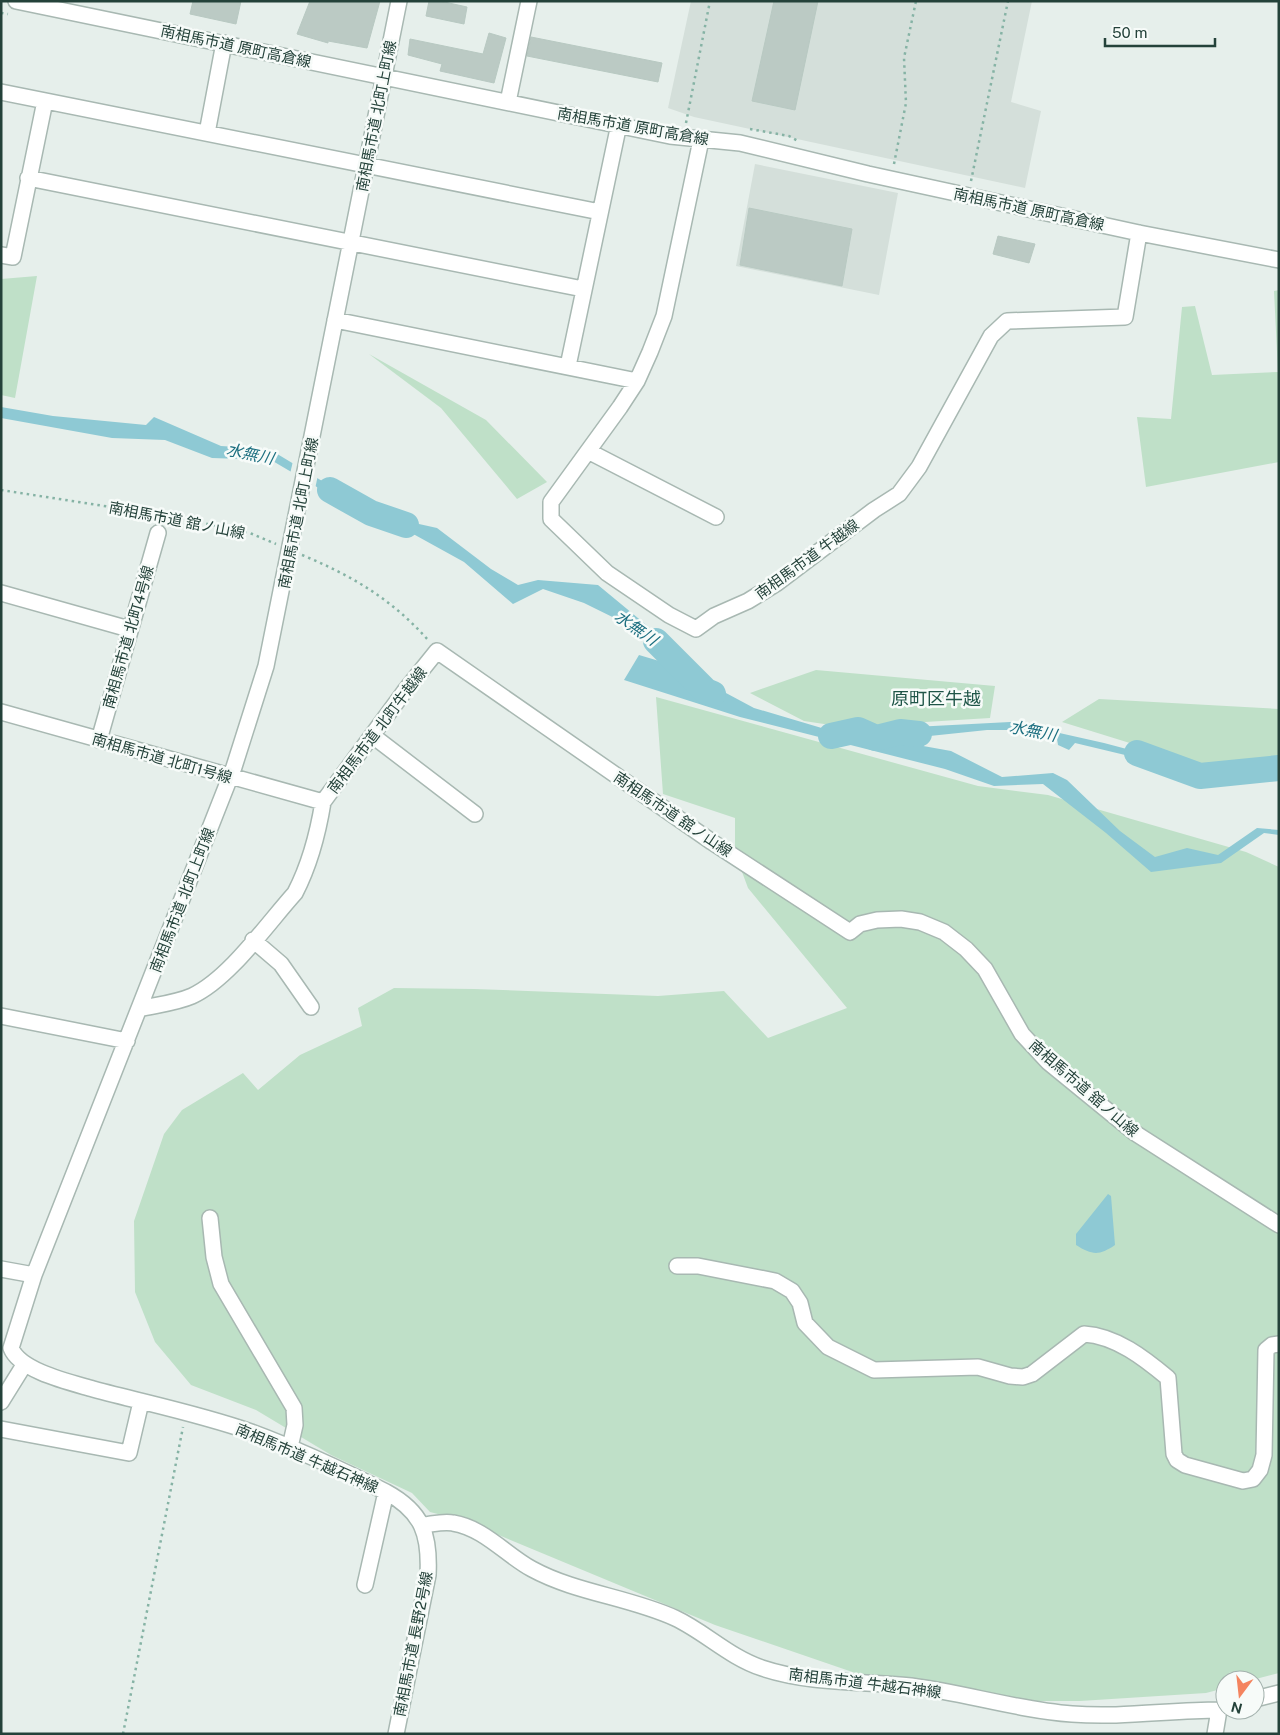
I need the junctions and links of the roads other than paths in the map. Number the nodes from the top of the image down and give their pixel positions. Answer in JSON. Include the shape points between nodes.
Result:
{"nodes":[{"id":1,"x":399,"y":1,"type":"edge"},
{"id":2,"x":529,"y":1,"type":"edge"},
{"id":3,"x":24,"y":2,"type":"edge"},
{"id":4,"x":224,"y":43,"type":"junction"},
{"id":5,"x":383,"y":76,"type":"junction"},
{"id":6,"x":1,"y":92,"type":"edge"},
{"id":7,"x":46,"y":101,"type":"junction"},
{"id":8,"x":508,"y":102,"type":"junction"},
{"id":9,"x":619,"y":124,"type":"junction"},
{"id":10,"x":207,"y":133,"type":"junction"},
{"id":11,"x":701,"y":140,"type":"junction"},
{"id":12,"x":366,"y":163,"type":"junction"},
{"id":13,"x":28,"y":178,"type":"junction"},
{"id":14,"x":600,"y":212,"type":"junction"},
{"id":15,"x":1139,"y":233,"type":"junction"},
{"id":16,"x":352,"y":242,"type":"junction"},
{"id":17,"x":1,"y":255,"type":"edge"},
{"id":18,"x":1279,"y":260,"type":"edge"},
{"id":19,"x":583,"y":288,"type":"junction"},
{"id":20,"x":334,"y":326,"type":"junction"},
{"id":21,"x":568,"y":366,"type":"junction"},
{"id":22,"x":637,"y":381,"type":"junction"},
{"id":23,"x":588,"y":450,"type":"junction"},
{"id":24,"x":716,"y":517,"type":"dead end"},
{"id":25,"x":158,"y":534,"type":"dead end"},
{"id":26,"x":1,"y":593,"type":"edge"},
{"id":27,"x":130,"y":629,"type":"junction"},
{"id":28,"x":437,"y":651,"type":"joint"},
{"id":29,"x":1,"y":712,"type":"edge"},
{"id":30,"x":373,"y":736,"type":"junction"},
{"id":31,"x":99,"y":740,"type":"junction"},
{"id":32,"x":230,"y":778,"type":"junction"},
{"id":33,"x":323,"y":802,"type":"junction"},
{"id":34,"x":475,"y":814,"type":"dead end"},
{"id":35,"x":254,"y":940,"type":"junction"},
{"id":36,"x":311,"y":1007,"type":"dead end"},
{"id":37,"x":140,"y":1009,"type":"junction"},
{"id":38,"x":1,"y":1016,"type":"edge"},
{"id":39,"x":127,"y":1041,"type":"junction"},
{"id":40,"x":210,"y":1218,"type":"dead end"},
{"id":41,"x":1279,"y":1225,"type":"edge"},
{"id":42,"x":677,"y":1266,"type":"dead end"},
{"id":43,"x":1,"y":1269,"type":"edge"},
{"id":44,"x":34,"y":1275,"type":"junction"},
{"id":45,"x":1279,"y":1344,"type":"edge"},
{"id":46,"x":24,"y":1365,"type":"junction"},
{"id":47,"x":1,"y":1402,"type":"edge"},
{"id":48,"x":140,"y":1402,"type":"junction"},
{"id":49,"x":1,"y":1429,"type":"edge"},
{"id":50,"x":290,"y":1447,"type":"junction"},
{"id":51,"x":386,"y":1492,"type":"junction"},
{"id":52,"x":424,"y":1525,"type":"junction"},
{"id":53,"x":365,"y":1585,"type":"dead end"},
{"id":54,"x":1279,"y":1693,"type":"edge"},
{"id":55,"x":1265,"y":1696,"type":"edge"},
{"id":56,"x":1215,"y":1709,"type":"edge"},
{"id":57,"x":1219,"y":1720,"type":"edge"},
{"id":58,"x":396,"y":1734,"type":"edge"},
{"id":59,"x":1215,"y":1734,"type":"edge"}],
"edges":[{"from":1,"to":5,"type":"street","name":"南相馬市道 北町上町線"},
{"from":2,"to":8,"type":"street"},
{"from":3,"to":4,"type":"street","name":"南相馬市道 原町高倉線"},
{"from":4,"to":5,"type":"street","name":"南相馬市道 原町高倉線"},
{"from":4,"to":10,"type":"street"},
{"from":5,"to":8,"type":"street","name":"南相馬市道 原町高倉線"},
{"from":5,"to":12,"type":"street","name":"南相馬市道 北町上町線"},
{"from":6,"to":7,"type":"street"},
{"from":7,"to":10,"type":"street"},
{"from":7,"to":13,"type":"street"},
{"from":8,"to":9,"type":"street","name":"南相馬市道 原町高倉線"},
{"from":9,"to":11,"type":"street","name":"南相馬市道 原町高倉線"},
{"from":9,"to":14,"type":"street"},
{"from":10,"to":12,"type":"street"},
{"from":11,"to":15,"type":"street","name":"南相馬市道 原町高倉線","via":[[740,143]]},
{"from":11,"to":22,"type":"street","name":"南相馬市道 牛越線","via":[[664,316]]},
{"from":12,"to":14,"type":"street"},
{"from":12,"to":16,"type":"street","name":"南相馬市道 北町上町線"},
{"from":13,"to":16,"type":"street"},
{"from":13,"to":17,"type":"street","via":[[13,257]]},
{"from":14,"to":19,"type":"street"},
{"from":15,"to":18,"type":"street","name":"南相馬市道 原町高倉線"},
{"from":15,"to":23,"type":"street","name":"南相馬市道 牛越線","via":[[1125,317],[1007,321],[992,336],[928,452],[899,494],[777,583],[696,629],[669,615],[607,573],[551,518],[550,502]]},
{"from":16,"to":19,"type":"street"},
{"from":16,"to":20,"type":"street","name":"南相馬市道 北町上町線"},
{"from":19,"to":21,"type":"street"},
{"from":20,"to":21,"type":"street"},
{"from":20,"to":32,"type":"street","name":"南相馬市道 北町上町線","via":[[266,666]]},
{"from":21,"to":22,"type":"street"},
{"from":22,"to":23,"type":"street","name":"南相馬市道 牛越線"},
{"from":23,"to":24,"type":"street"},
{"from":25,"to":27,"type":"street","name":"南相馬市道 北町4号線"},
{"from":26,"to":27,"type":"street"},
{"from":27,"to":31,"type":"street","name":"南相馬市道 北町4号線"},
{"from":28,"to":30,"type":"street","name":"南相馬市道 北町牛越線"},
{"from":28,"to":41,"type":"street","name":"南相馬市道 舘ノ山線","via":[[712,842],[850,932],[860,924],[901,919],[920,922],[944,932],[985,969],[1022,1034],[1048,1062],[1135,1133]]},
{"from":29,"to":31,"type":"street","name":"南相馬市道 北町1号線"},
{"from":30,"to":33,"type":"street","name":"南相馬市道 北町牛越線"},
{"from":30,"to":34,"type":"street"},
{"from":31,"to":32,"type":"street","name":"南相馬市道 北町1号線"},
{"from":32,"to":33,"type":"street","name":"南相馬市道 北町1号線"},
{"from":32,"to":37,"type":"street","name":"南相馬市道 北町上町線"},
{"from":33,"to":35,"type":"street","name":"南相馬市道 北町牛越線","via":[[320,824],[301,881],[295,893]]},
{"from":35,"to":36,"type":"street","via":[[281,964]]},
{"from":35,"to":37,"type":"street","name":"南相馬市道 北町牛越線","via":[[203,990],[189,997]]},
{"from":37,"to":39,"type":"street"},
{"from":38,"to":39,"type":"street"},
{"from":39,"to":44,"type":"street"},
{"from":40,"to":50,"type":"street","via":[[221,1284],[294,1408],[295,1426]]},
{"from":42,"to":45,"type":"street","via":[[698,1266],[775,1281],[792,1291],[800,1303],[805,1323],[828,1347],[874,1370],[978,1367],[1023,1377],[1032,1374],[1084,1334],[1100,1335],[1120,1344],[1168,1378],[1177,1460],[1242,1481],[1253,1479],[1260,1470],[1264,1455],[1266,1350]]},
{"from":43,"to":44,"type":"street"},
{"from":44,"to":46,"type":"street","via":[[11,1348]]},
{"from":46,"to":47,"type":"street"},
{"from":46,"to":48,"type":"street","name":"南相馬市道 牛越石神線","via":[[81,1386]]},
{"from":48,"to":49,"type":"street","via":[[130,1453]]},
{"from":48,"to":50,"type":"street","name":"南相馬市道 牛越石神線","via":[[226,1424]]},
{"from":50,"to":51,"type":"street","name":"南相馬市道 牛越石神線"},
{"from":51,"to":52,"type":"street","name":"南相馬市道 牛越石神線","via":[[401,1500]]},
{"from":51,"to":53,"type":"street"},
{"from":52,"to":56,"type":"street","name":"南相馬市道 牛越石神線","via":[[453,1523],[480,1533],[532,1569],[674,1618],[700,1631],[726,1651],[760,1668],[781,1673],[814,1680],[912,1686],[1072,1714],[1150,1715]]},
{"from":52,"to":58,"type":"street","name":"南相馬市道 長野2号線","via":[[429,1553],[428,1575]]},
{"from":54,"to":55,"type":"street"},
{"from":57,"to":59,"type":"street"}]}
